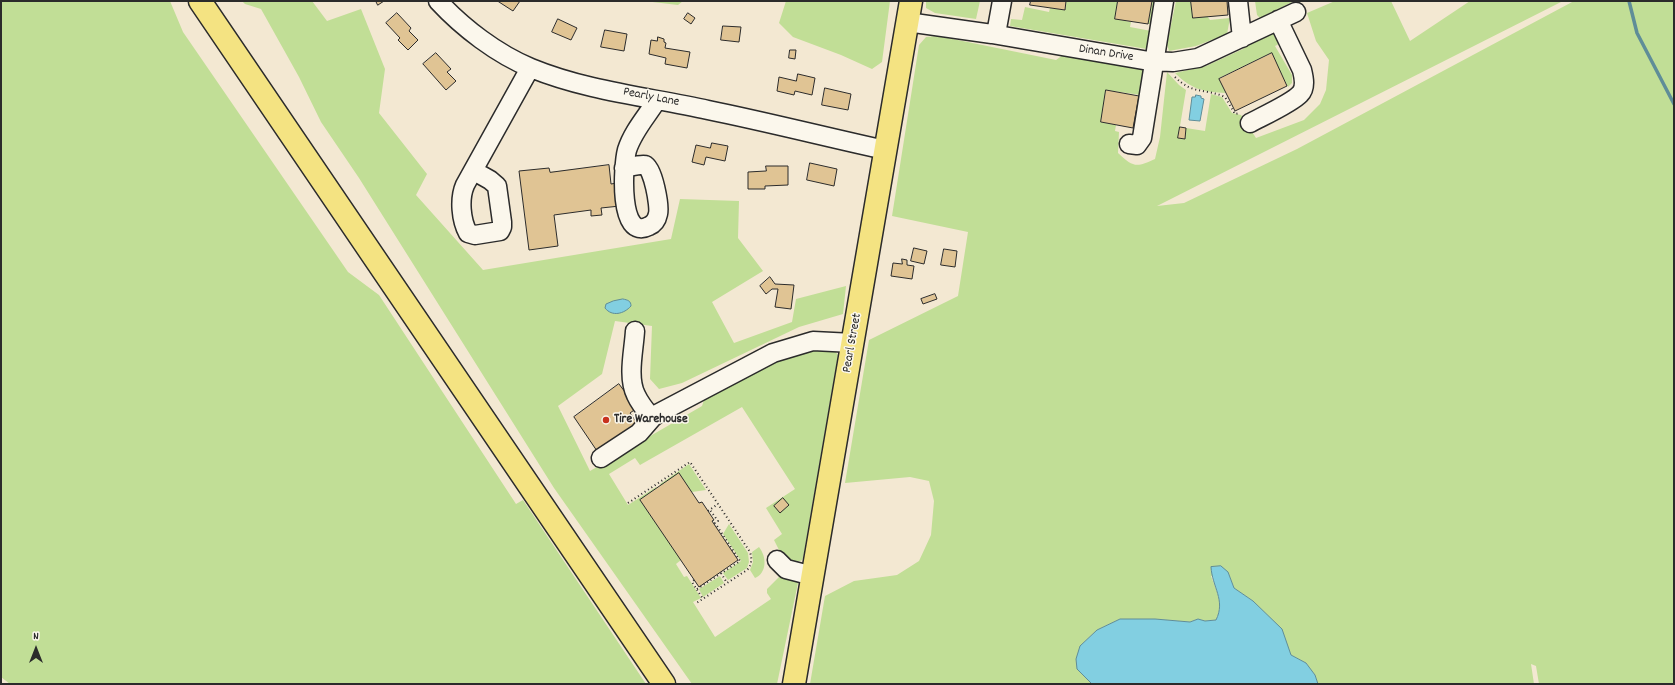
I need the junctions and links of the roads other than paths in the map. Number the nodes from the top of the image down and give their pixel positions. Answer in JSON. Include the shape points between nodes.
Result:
{"nodes":[{"id":1,"x":200,"y":1,"type":"edge"},
{"id":2,"x":438,"y":1,"type":"edge"},
{"id":3,"x":911,"y":1,"type":"edge"},
{"id":4,"x":1002,"y":1,"type":"edge"},
{"id":5,"x":1164,"y":1,"type":"edge"},
{"id":6,"x":1238,"y":1,"type":"edge"},
{"id":7,"x":1296,"y":12,"type":"dead end"},
{"id":8,"x":1278,"y":20,"type":"junction"},
{"id":9,"x":908,"y":22,"type":"junction"},
{"id":10,"x":996,"y":34,"type":"junction"},
{"id":11,"x":1242,"y":38,"type":"junction"},
{"id":12,"x":1159,"y":62,"type":"junction"},
{"id":13,"x":530,"y":68,"type":"junction"},
{"id":14,"x":657,"y":100,"type":"junction"},
{"id":15,"x":1245,"y":118,"type":"road end"},
{"id":16,"x":1129,"y":144,"type":"dead end"},
{"id":17,"x":885,"y":150,"type":"junction"},
{"id":18,"x":624,"y":168,"type":"dead end"},
{"id":19,"x":474,"y":171,"type":"dead end"},
{"id":20,"x":635,"y":331,"type":"dead end"},
{"id":21,"x":853,"y":343,"type":"junction"},
{"id":22,"x":652,"y":418,"type":"junction"},
{"id":23,"x":601,"y":458,"type":"dead end"},
{"id":24,"x":777,"y":560,"type":"dead end"},
{"id":25,"x":813,"y":576,"type":"junction"},
{"id":26,"x":664,"y":684,"type":"edge"},
{"id":27,"x":794,"y":684,"type":"edge"}],
"edges":[{"from":1,"to":26,"type":"main road"},
{"from":2,"to":13,"type":"street","name":"Pearly Lane","via":[[488,44]]},
{"from":3,"to":9,"type":"main road","name":"Pearl Street"},
{"from":4,"to":10,"type":"street"},
{"from":5,"to":12,"type":"street"},
{"from":6,"to":11,"type":"street"},
{"from":7,"to":8,"type":"street","name":"Dinan Drive"},
{"from":8,"to":11,"type":"street","name":"Dinan Drive"},
{"from":8,"to":15,"type":"street","via":[[1302,70],[1302,90],[1295,98]]},
{"from":9,"to":10,"type":"street","name":"Dinan Drive"},
{"from":9,"to":17,"type":"main road","name":"Pearl Street"},
{"from":10,"to":12,"type":"street","name":"Dinan Drive"},
{"from":11,"to":12,"type":"street","name":"Dinan Drive","via":[[1198,58]]},
{"from":12,"to":16,"type":"street","via":[[1142,138],[1137,145]]},
{"from":13,"to":14,"type":"street","name":"Pearly Lane","via":[[566,80]]},
{"from":13,"to":19,"type":"street"},
{"from":14,"to":17,"type":"street","name":"Pearly Lane"},
{"from":14,"to":18,"type":"street","via":[[631,140]]},
{"from":17,"to":21,"type":"main road","name":"Pearl Street"},
{"from":20,"to":22,"type":"street","via":[[633,384],[635,394]]},
{"from":21,"to":22,"type":"street","via":[[813,341],[773,353]]},
{"from":21,"to":25,"type":"main road","name":"Pearl Street"},
{"from":22,"to":23,"type":"street","via":[[639,433]]},
{"from":24,"to":25,"type":"street","via":[[786,569]]},
{"from":25,"to":27,"type":"main road","name":"Pearl Street"}]}
